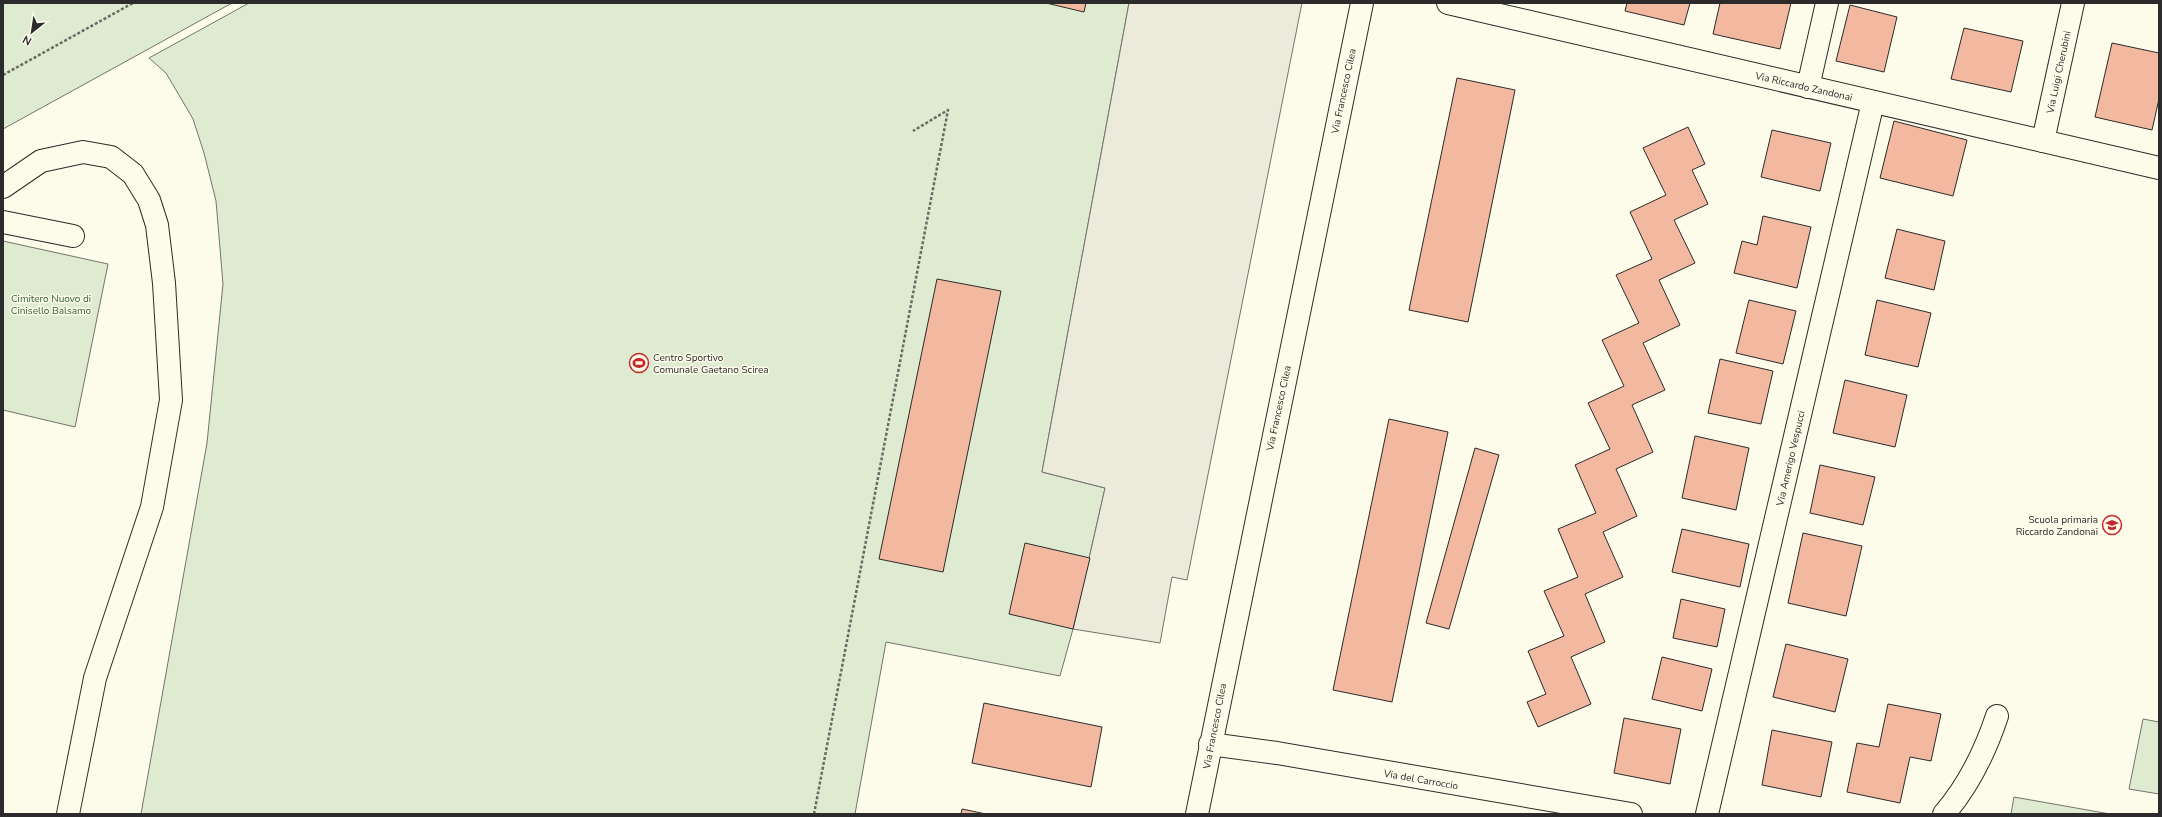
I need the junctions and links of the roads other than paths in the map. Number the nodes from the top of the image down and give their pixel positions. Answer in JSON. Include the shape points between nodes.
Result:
{"nodes":[{"id":1,"x":1362,"y":3,"type":"edge"},
{"id":2,"x":1448,"y":3,"type":"edge"},
{"id":3,"x":1827,"y":3,"type":"edge"},
{"id":4,"x":2073,"y":3,"type":"edge"},
{"id":5,"x":1808,"y":87,"type":"junction"},
{"id":6,"x":1873,"y":102,"type":"junction"},
{"id":7,"x":2043,"y":141,"type":"junction"},
{"id":8,"x":2159,"y":168,"type":"edge"},
{"id":9,"x":3,"y":187,"type":"edge"},
{"id":10,"x":3,"y":222,"type":"edge"},
{"id":11,"x":73,"y":236,"type":"dead end"},
{"id":12,"x":1997,"y":716,"type":"dead end"},
{"id":13,"x":1210,"y":744,"type":"junction"},
{"id":14,"x":68,"y":814,"type":"edge"},
{"id":15,"x":1196,"y":814,"type":"edge"},
{"id":16,"x":1631,"y":814,"type":"edge"},
{"id":17,"x":1707,"y":814,"type":"edge"},
{"id":18,"x":1944,"y":814,"type":"edge"}],
"edges":[{"from":1,"to":13,"type":"street","name":"Via Francesco Cilea"},
{"from":2,"to":5,"type":"street","name":"Via Riccardo Zandonai"},
{"from":3,"to":5,"type":"street"},
{"from":4,"to":7,"type":"street","name":"Via Luigi Cherubini"},
{"from":5,"to":6,"type":"street","name":"Via Riccardo Zandonai"},
{"from":6,"to":7,"type":"street","name":"Via Riccardo Zandonai"},
{"from":6,"to":17,"type":"street","name":"Via Amerigo Vespucci"},
{"from":7,"to":8,"type":"street","name":"Via Riccardo Zandonai"},
{"from":9,"to":14,"type":"street","via":[[41,161],[83,152],[111,157],[133,174],[148,200],[157,225],[164,283],[172,400],[152,507],[95,678]]},
{"from":10,"to":11,"type":"street"},
{"from":12,"to":18,"type":"street","via":[[1986,748],[1971,776]]},
{"from":13,"to":15,"type":"street","name":"Via Francesco Cilea"},
{"from":13,"to":16,"type":"street","name":"Via del Carroccio","via":[[1277,753]]}]}
